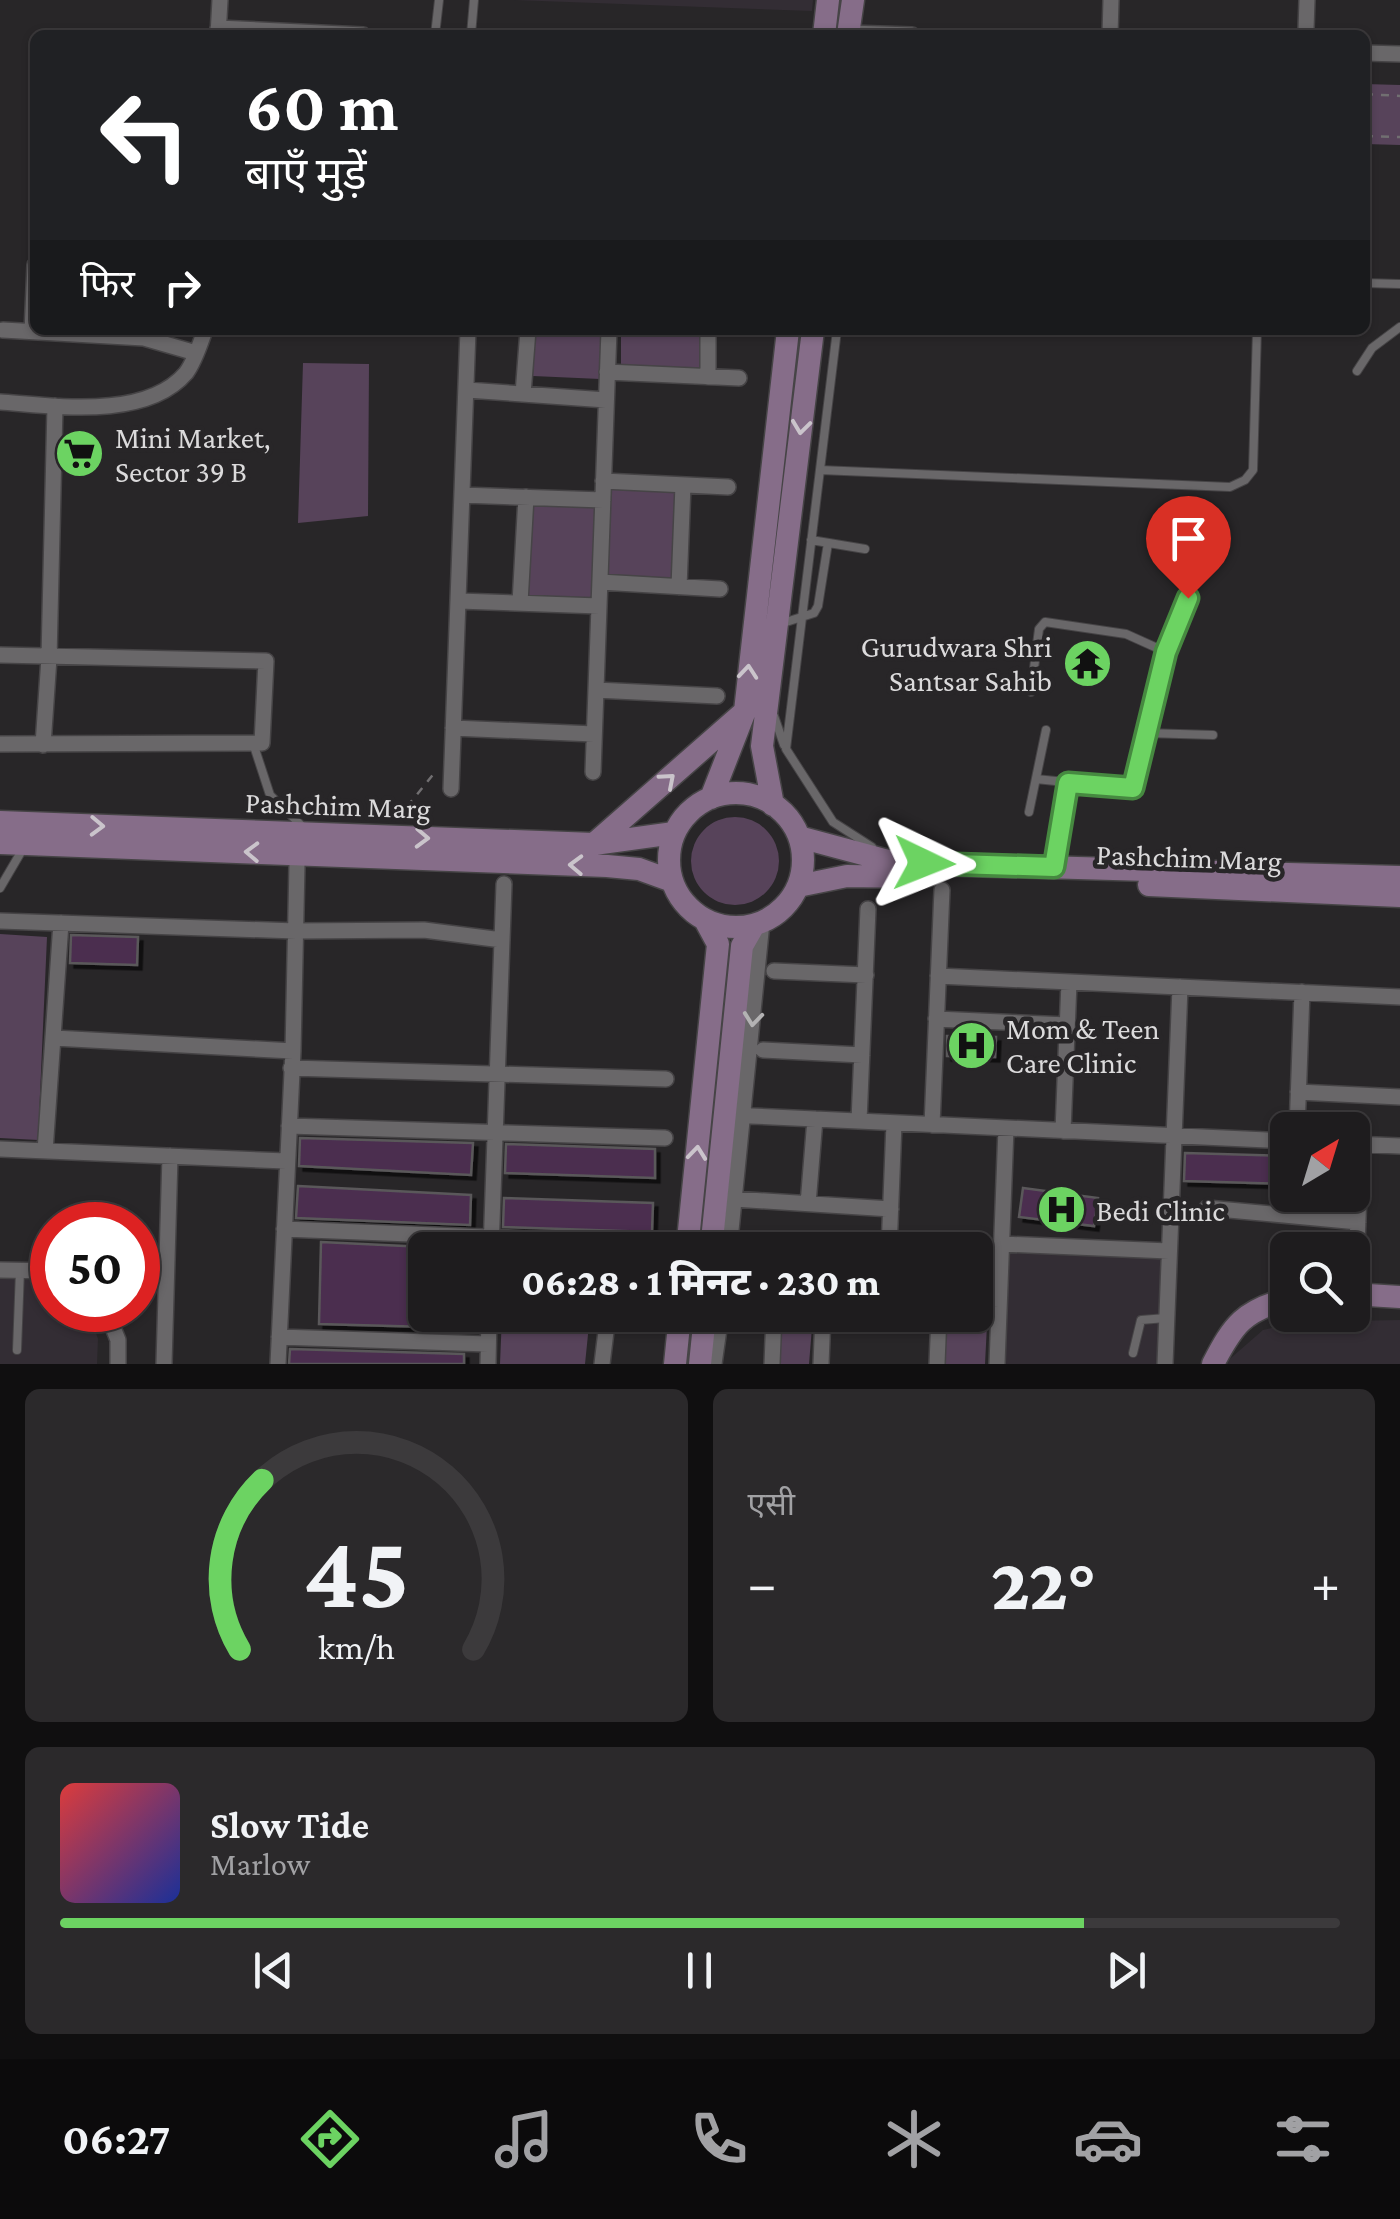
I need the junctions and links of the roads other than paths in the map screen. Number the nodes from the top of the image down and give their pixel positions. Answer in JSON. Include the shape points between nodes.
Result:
{"nodes":[{"id":1,"x":220,"y":0,"type":"edge"},
{"id":2,"x":438,"y":0,"type":"edge"},
{"id":3,"x":474,"y":0,"type":"edge"},
{"id":4,"x":828,"y":0,"type":"edge"},
{"id":5,"x":853,"y":0,"type":"edge"},
{"id":6,"x":1111,"y":0,"type":"edge"},
{"id":7,"x":1306,"y":0,"type":"edge"},
{"id":8,"x":1306,"y":29,"type":"dead end"},
{"id":9,"x":218,"y":30,"type":"edge"},
{"id":10,"x":435,"y":30,"type":"edge"},
{"id":11,"x":472,"y":30,"type":"edge"},
{"id":12,"x":825,"y":30,"type":"edge"},
{"id":13,"x":849,"y":30,"type":"edge"},
{"id":14,"x":1110,"y":30,"type":"edge"},
{"id":15,"x":1370,"y":53,"type":"edge"},
{"id":16,"x":1400,"y":54,"type":"edge"},
{"id":17,"x":1370,"y":283,"type":"edge"},
{"id":18,"x":1400,"y":284,"type":"edge"},
{"id":19,"x":1400,"y":328,"type":"edge"},
{"id":20,"x":3,"y":330,"type":"dead end"},
{"id":21,"x":30,"y":332,"type":"edge"},
{"id":22,"x":147,"y":335,"type":"edge"},
{"id":23,"x":203,"y":335,"type":"edge"},
{"id":24,"x":468,"y":335,"type":"edge"},
{"id":25,"x":528,"y":335,"type":"edge"},
{"id":26,"x":609,"y":335,"type":"edge"},
{"id":27,"x":708,"y":335,"type":"edge"},
{"id":28,"x":787,"y":335,"type":"edge"},
{"id":29,"x":812,"y":335,"type":"edge"},
{"id":30,"x":836,"y":335,"type":"edge"},
{"id":31,"x":1257,"y":335,"type":"edge"},
{"id":32,"x":196,"y":353,"type":"junction"},
{"id":33,"x":1356,"y":371,"type":"dead end"},
{"id":34,"x":607,"y":372,"type":"junction"},
{"id":35,"x":708,"y":377,"type":"junction"},
{"id":36,"x":738,"y":378,"type":"dead end"},
{"id":37,"x":467,"y":390,"type":"junction"},
{"id":38,"x":523,"y":394,"type":"junction"},
{"id":39,"x":606,"y":400,"type":"junction"},
{"id":40,"x":0,"y":402,"type":"edge"},
{"id":41,"x":55,"y":406,"type":"junction"},
{"id":42,"x":820,"y":470,"type":"junction"},
{"id":43,"x":604,"y":481,"type":"junction"},
{"id":44,"x":683,"y":485,"type":"junction"},
{"id":45,"x":728,"y":488,"type":"dead end"},
{"id":46,"x":462,"y":495,"type":"junction"},
{"id":47,"x":526,"y":497,"type":"junction"},
{"id":48,"x":603,"y":500,"type":"junction"},
{"id":49,"x":811,"y":540,"type":"junction"},
{"id":50,"x":828,"y":543,"type":"junction"},
{"id":51,"x":865,"y":549,"type":"dead end"},
{"id":52,"x":600,"y":582,"type":"junction"},
{"id":53,"x":679,"y":587,"type":"junction"},
{"id":54,"x":720,"y":589,"type":"dead end"},
{"id":55,"x":1188,"y":598,"type":"dead end"},
{"id":56,"x":459,"y":601,"type":"junction"},
{"id":57,"x":520,"y":603,"type":"junction"},
{"id":58,"x":599,"y":606,"type":"junction"},
{"id":59,"x":802,"y":616,"type":"junction"},
{"id":60,"x":777,"y":624,"type":"junction"},
{"id":61,"x":1166,"y":652,"type":"junction"},
{"id":62,"x":0,"y":655,"type":"edge"},
{"id":63,"x":50,"y":658,"type":"junction"},
{"id":64,"x":596,"y":690,"type":"junction"},
{"id":65,"x":1030,"y":692,"type":"dead end"},
{"id":66,"x":717,"y":696,"type":"dead end"},
{"id":67,"x":768,"y":699,"type":"junction"},
{"id":68,"x":745,"y":711,"type":"junction"},
{"id":69,"x":453,"y":728,"type":"junction"},
{"id":70,"x":1046,"y":730,"type":"dead end"},
{"id":71,"x":1146,"y":733,"type":"junction"},
{"id":72,"x":594,"y":734,"type":"junction"},
{"id":73,"x":1213,"y":735,"type":"dead end"},
{"id":74,"x":252,"y":743,"type":"junction"},
{"id":75,"x":0,"y":744,"type":"edge"},
{"id":76,"x":43,"y":745,"type":"junction"},
{"id":77,"x":786,"y":750,"type":"junction"},
{"id":78,"x":593,"y":772,"type":"dead end"},
{"id":79,"x":1036,"y":779,"type":"junction"},
{"id":80,"x":1068,"y":783,"type":"junction"},
{"id":81,"x":451,"y":789,"type":"dead end"},
{"id":82,"x":710,"y":798,"type":"junction"},
{"id":83,"x":774,"y":805,"type":"junction"},
{"id":84,"x":1029,"y":812,"type":"dead end"},
{"id":85,"x":0,"y":822,"type":"edge"},
{"id":86,"x":674,"y":833,"type":"junction"},
{"id":87,"x":310,"y":834,"type":"junction"},
{"id":88,"x":798,"y":838,"type":"junction"},
{"id":89,"x":0,"y":843,"type":"edge"},
{"id":90,"x":26,"y":844,"type":"junction"},
{"id":91,"x":594,"y":844,"type":"junction"},
{"id":92,"x":896,"y":862,"type":"junction"},
{"id":93,"x":297,"y":864,"type":"dead end"},
{"id":94,"x":1054,"y":867,"type":"junction"},
{"id":95,"x":1400,"y":878,"type":"edge"},
{"id":96,"x":672,"y":881,"type":"junction"},
{"id":97,"x":504,"y":884,"type":"dead end"},
{"id":98,"x":798,"y":886,"type":"junction"},
{"id":99,"x":0,"y":888,"type":"edge"},
{"id":100,"x":942,"y":890,"type":"dead end"},
{"id":101,"x":1400,"y":896,"type":"edge"},
{"id":102,"x":868,"y":909,"type":"dead end"},
{"id":103,"x":705,"y":920,"type":"junction"},
{"id":104,"x":0,"y":921,"type":"edge"},
{"id":105,"x":61,"y":923,"type":"junction"},
{"id":106,"x":758,"y":923,"type":"junction"},
{"id":107,"x":296,"y":931,"type":"junction"},
{"id":108,"x":502,"y":940,"type":"junction"},
{"id":109,"x":774,"y":971,"type":"dead end"},
{"id":110,"x":866,"y":975,"type":"junction"},
{"id":111,"x":938,"y":976,"type":"junction"},
{"id":112,"x":1069,"y":982,"type":"junction"},
{"id":113,"x":1180,"y":987,"type":"junction"},
{"id":114,"x":1302,"y":992,"type":"junction"},
{"id":115,"x":1400,"y":997,"type":"edge"},
{"id":116,"x":936,"y":1018,"type":"junction"},
{"id":117,"x":1067,"y":1024,"type":"junction"},
{"id":118,"x":54,"y":1038,"type":"junction"},
{"id":119,"x":762,"y":1050,"type":"dead end"},
{"id":120,"x":862,"y":1054,"type":"junction"},
{"id":121,"x":292,"y":1059,"type":"junction"},
{"id":122,"x":498,"y":1074,"type":"junction"},
{"id":123,"x":666,"y":1079,"type":"dead end"},
{"id":124,"x":1298,"y":1092,"type":"junction"},
{"id":125,"x":1400,"y":1097,"type":"edge"},
{"id":126,"x":1297,"y":1112,"type":"edge"},
{"id":127,"x":751,"y":1116,"type":"dead end"},
{"id":128,"x":815,"y":1119,"type":"junction"},
{"id":129,"x":859,"y":1121,"type":"junction"},
{"id":130,"x":894,"y":1123,"type":"junction"},
{"id":131,"x":932,"y":1125,"type":"junction"},
{"id":132,"x":288,"y":1126,"type":"junction"},
{"id":133,"x":1006,"y":1128,"type":"junction"},
{"id":134,"x":1063,"y":1130,"type":"junction"},
{"id":135,"x":496,"y":1132,"type":"junction"},
{"id":136,"x":1174,"y":1136,"type":"junction"},
{"id":137,"x":666,"y":1138,"type":"dead end"},
{"id":138,"x":1270,"y":1139,"type":"edge"},
{"id":139,"x":1370,"y":1145,"type":"edge"},
{"id":140,"x":1400,"y":1146,"type":"edge"},
{"id":141,"x":0,"y":1149,"type":"edge"},
{"id":142,"x":45,"y":1151,"type":"junction"},
{"id":143,"x":170,"y":1156,"type":"junction"},
{"id":144,"x":286,"y":1161,"type":"junction"},
{"id":145,"x":734,"y":1199,"type":"junction"},
{"id":146,"x":808,"y":1204,"type":"junction"},
{"id":147,"x":890,"y":1208,"type":"junction"},
{"id":148,"x":1207,"y":1208,"type":"dead end"},
{"id":149,"x":1358,"y":1212,"type":"edge"},
{"id":150,"x":1358,"y":1222,"type":"junction"},
{"id":151,"x":284,"y":1229,"type":"junction"},
{"id":152,"x":492,"y":1232,"type":"edge"},
{"id":153,"x":689,"y":1232,"type":"edge"},
{"id":154,"x":714,"y":1232,"type":"edge"},
{"id":155,"x":731,"y":1232,"type":"edge"},
{"id":156,"x":889,"y":1232,"type":"edge"},
{"id":157,"x":1357,"y":1232,"type":"edge"},
{"id":158,"x":408,"y":1238,"type":"edge"},
{"id":159,"x":1002,"y":1244,"type":"junction"},
{"id":160,"x":1169,"y":1251,"type":"junction"},
{"id":161,"x":0,"y":1270,"type":"edge"},
{"id":162,"x":20,"y":1270,"type":"junction"},
{"id":163,"x":30,"y":1270,"type":"edge"},
{"id":164,"x":1370,"y":1295,"type":"edge"},
{"id":165,"x":1400,"y":1296,"type":"edge"},
{"id":166,"x":993,"y":1299,"type":"edge"},
{"id":167,"x":999,"y":1299,"type":"junction"},
{"id":168,"x":1270,"y":1304,"type":"edge"},
{"id":169,"x":1166,"y":1318,"type":"junction"},
{"id":170,"x":115,"y":1332,"type":"edge"},
{"id":171,"x":488,"y":1332,"type":"edge"},
{"id":172,"x":606,"y":1332,"type":"edge"},
{"id":173,"x":679,"y":1332,"type":"edge"},
{"id":174,"x":703,"y":1332,"type":"edge"},
{"id":175,"x":719,"y":1332,"type":"edge"},
{"id":176,"x":773,"y":1332,"type":"edge"},
{"id":177,"x":822,"y":1332,"type":"edge"},
{"id":178,"x":939,"y":1332,"type":"edge"},
{"id":179,"x":279,"y":1337,"type":"junction"},
{"id":180,"x":488,"y":1344,"type":"junction"},
{"id":181,"x":17,"y":1350,"type":"dead end"},
{"id":182,"x":1134,"y":1354,"type":"dead end"},
{"id":183,"x":118,"y":1364,"type":"edge"},
{"id":184,"x":164,"y":1364,"type":"edge"},
{"id":185,"x":278,"y":1364,"type":"edge"},
{"id":186,"x":488,"y":1364,"type":"edge"},
{"id":187,"x":602,"y":1364,"type":"edge"},
{"id":188,"x":676,"y":1364,"type":"edge"},
{"id":189,"x":700,"y":1364,"type":"edge"},
{"id":190,"x":714,"y":1364,"type":"edge"},
{"id":191,"x":772,"y":1364,"type":"edge"},
{"id":192,"x":820,"y":1364,"type":"edge"},
{"id":193,"x":937,"y":1364,"type":"edge"},
{"id":194,"x":997,"y":1364,"type":"edge"},
{"id":195,"x":1165,"y":1364,"type":"edge"},
{"id":196,"x":1213,"y":1364,"type":"edge"}],
"edges":[{"from":1,"to":9,"type":"street"},
{"from":2,"to":10,"type":"lane"},
{"from":3,"to":11,"type":"lane"},
{"from":4,"to":12,"type":"main road"},
{"from":5,"to":13,"type":"main road"},
{"from":6,"to":14,"type":"street"},
{"from":7,"to":8,"type":"street"},
{"from":15,"to":16,"type":"street"},
{"from":17,"to":18,"type":"lane"},
{"from":19,"to":33,"type":"lane","via":[[1372,348]]},
{"from":20,"to":21,"type":"street"},
{"from":22,"to":32,"type":"street"},
{"from":23,"to":32,"type":"street"},
{"from":24,"to":37,"type":"street"},
{"from":25,"to":38,"type":"street"},
{"from":26,"to":34,"type":"street"},
{"from":27,"to":35,"type":"street"},
{"from":68,"to":28,"type":"main road","one_way":true},
{"from":29,"to":60,"type":"main road","one_way":true},
{"from":30,"to":42,"type":"lane"},
{"from":31,"to":42,"type":"lane","via":[[1255,460],[1246,480],[1230,487]]},
{"from":32,"to":41,"type":"street","via":[[186,372],[138,403]]},
{"from":34,"to":35,"type":"street"},
{"from":34,"to":39,"type":"street"},
{"from":35,"to":36,"type":"street"},
{"from":37,"to":38,"type":"street"},
{"from":37,"to":46,"type":"street"},
{"from":38,"to":39,"type":"street"},
{"from":39,"to":43,"type":"street"},
{"from":40,"to":41,"type":"street"},
{"from":41,"to":63,"type":"street"},
{"from":42,"to":49,"type":"lane"},
{"from":43,"to":44,"type":"street"},
{"from":43,"to":48,"type":"street"},
{"from":44,"to":45,"type":"street"},
{"from":44,"to":53,"type":"street"},
{"from":46,"to":47,"type":"street"},
{"from":46,"to":56,"type":"street"},
{"from":47,"to":48,"type":"street"},
{"from":47,"to":57,"type":"street"},
{"from":48,"to":52,"type":"street"},
{"from":49,"to":50,"type":"lane"},
{"from":49,"to":59,"type":"lane"},
{"from":50,"to":51,"type":"lane"},
{"from":50,"to":59,"type":"lane","via":[[818,606]]},
{"from":52,"to":53,"type":"street"},
{"from":52,"to":58,"type":"street"},
{"from":53,"to":54,"type":"street"},
{"from":55,"to":61,"type":"lane"},
{"from":56,"to":57,"type":"street"},
{"from":56,"to":69,"type":"street"},
{"from":57,"to":58,"type":"street"},
{"from":58,"to":64,"type":"street"},
{"from":59,"to":60,"type":"lane"},
{"from":59,"to":77,"type":"lane"},
{"from":60,"to":67,"type":"main road"},
{"from":61,"to":65,"type":"lane","via":[[1126,634],[1045,622],[1038,629]]},
{"from":61,"to":71,"type":"lane"},
{"from":62,"to":63,"type":"street"},
{"from":63,"to":74,"type":"street","via":[[266,660],[262,743]]},
{"from":63,"to":76,"type":"street"},
{"from":64,"to":66,"type":"street"},
{"from":64,"to":72,"type":"street"},
{"from":67,"to":77,"type":"lane"},
{"from":67,"to":83,"type":"main road","via":[[762,746]]},
{"from":68,"to":82,"type":"main road"},
{"from":91,"to":68,"type":"main road","one_way":true},
{"from":69,"to":72,"type":"street"},
{"from":69,"to":81,"type":"street"},
{"from":70,"to":79,"type":"lane"},
{"from":71,"to":73,"type":"lane"},
{"from":71,"to":80,"type":"lane","via":[[1133,788]]},
{"from":72,"to":78,"type":"street"},
{"from":74,"to":76,"type":"street"},
{"from":74,"to":87,"type":"lane","via":[[270,794]]},
{"from":75,"to":76,"type":"street"},
{"from":77,"to":92,"type":"lane","via":[[833,822]]},
{"from":79,"to":80,"type":"lane"},
{"from":79,"to":84,"type":"lane"},
{"from":80,"to":94,"type":"lane"},
{"from":82,"to":83,"type":"main road","via":[[732,793]]},
{"from":82,"to":86,"type":"main road"},
{"from":83,"to":88,"type":"main road"},
{"from":85,"to":87,"type":"main road","name":"Pashchim Marg","one_way":true},
{"from":86,"to":91,"type":"main road","name":"Pashchim Marg"},
{"from":86,"to":96,"type":"main road"},
{"from":87,"to":91,"type":"main road","name":"Pashchim Marg","one_way":true},
{"from":88,"to":92,"type":"main road","name":"Pashchim Marg"},
{"from":88,"to":98,"type":"main road"},
{"from":89,"to":90,"type":"main road","name":"Pashchim Marg"},
{"from":96,"to":90,"type":"main road","name":"Pashchim Marg","one_way":true,"via":[[607,866]]},
{"from":90,"to":99,"type":"lane"},
{"from":92,"to":94,"type":"main road","name":"Pashchim Marg"},
{"from":93,"to":107,"type":"street"},
{"from":94,"to":95,"type":"main road","name":"Pashchim Marg"},
{"from":96,"to":103,"type":"main road","via":[[688,908]]},
{"from":97,"to":108,"type":"street"},
{"from":98,"to":101,"type":"main road","name":"Pashchim Marg","via":[[846,876],[904,876]]},
{"from":98,"to":106,"type":"main road","via":[[785,906]]},
{"from":100,"to":111,"type":"street"},
{"from":102,"to":110,"type":"street"},
{"from":103,"to":106,"type":"main road","via":[[738,927]]},
{"from":153,"to":103,"type":"main road","one_way":true,"via":[[718,944]]},
{"from":104,"to":105,"type":"street"},
{"from":105,"to":107,"type":"street"},
{"from":105,"to":118,"type":"street"},
{"from":106,"to":145,"type":"street","one_way":true},
{"from":106,"to":154,"type":"main road","via":[[742,946]]},
{"from":107,"to":108,"type":"street","via":[[424,930]]},
{"from":107,"to":121,"type":"street"},
{"from":108,"to":122,"type":"street"},
{"from":109,"to":110,"type":"street"},
{"from":110,"to":120,"type":"street"},
{"from":111,"to":112,"type":"street"},
{"from":111,"to":116,"type":"street"},
{"from":112,"to":113,"type":"street"},
{"from":112,"to":117,"type":"street"},
{"from":113,"to":114,"type":"street"},
{"from":113,"to":136,"type":"street"},
{"from":114,"to":115,"type":"street"},
{"from":114,"to":124,"type":"street"},
{"from":116,"to":117,"type":"street"},
{"from":116,"to":131,"type":"street"},
{"from":117,"to":134,"type":"street"},
{"from":118,"to":121,"type":"street"},
{"from":118,"to":142,"type":"street"},
{"from":119,"to":120,"type":"street"},
{"from":120,"to":129,"type":"street"},
{"from":121,"to":122,"type":"street"},
{"from":121,"to":132,"type":"street"},
{"from":122,"to":123,"type":"street"},
{"from":122,"to":135,"type":"street"},
{"from":124,"to":125,"type":"street"},
{"from":124,"to":126,"type":"street"},
{"from":127,"to":128,"type":"street"},
{"from":128,"to":129,"type":"street"},
{"from":128,"to":146,"type":"street"},
{"from":129,"to":130,"type":"street"},
{"from":130,"to":131,"type":"street"},
{"from":130,"to":147,"type":"street"},
{"from":131,"to":133,"type":"street"},
{"from":132,"to":135,"type":"street"},
{"from":132,"to":144,"type":"street"},
{"from":133,"to":134,"type":"street"},
{"from":133,"to":159,"type":"street"},
{"from":134,"to":136,"type":"street"},
{"from":135,"to":137,"type":"street"},
{"from":135,"to":152,"type":"street"},
{"from":136,"to":138,"type":"street"},
{"from":136,"to":160,"type":"street"},
{"from":139,"to":140,"type":"street"},
{"from":141,"to":142,"type":"street"},
{"from":142,"to":143,"type":"street"},
{"from":143,"to":144,"type":"street"},
{"from":143,"to":184,"type":"street"},
{"from":144,"to":151,"type":"street"},
{"from":145,"to":146,"type":"street"},
{"from":145,"to":155,"type":"street"},
{"from":146,"to":147,"type":"street"},
{"from":147,"to":156,"type":"street"},
{"from":148,"to":150,"type":"street"},
{"from":149,"to":150,"type":"street"},
{"from":150,"to":157,"type":"street"},
{"from":151,"to":158,"type":"street"},
{"from":151,"to":179,"type":"street"},
{"from":159,"to":160,"type":"street"},
{"from":159,"to":167,"type":"street"},
{"from":160,"to":169,"type":"street"},
{"from":161,"to":162,"type":"street"},
{"from":162,"to":163,"type":"street"},
{"from":162,"to":181,"type":"lane"},
{"from":164,"to":165,"type":"main road"},
{"from":166,"to":167,"type":"street"},
{"from":167,"to":194,"type":"street"},
{"from":168,"to":196,"type":"main road","via":[[1241,1319]]},
{"from":169,"to":182,"type":"lane","via":[[1141,1320]]},
{"from":169,"to":195,"type":"street"},
{"from":170,"to":183,"type":"street"},
{"from":171,"to":180,"type":"street"},
{"from":172,"to":187,"type":"street"},
{"from":173,"to":188,"type":"main road"},
{"from":174,"to":189,"type":"main road"},
{"from":175,"to":190,"type":"street"},
{"from":176,"to":191,"type":"street"},
{"from":177,"to":192,"type":"street"},
{"from":178,"to":193,"type":"street"},
{"from":179,"to":180,"type":"street"},
{"from":179,"to":185,"type":"street"},
{"from":180,"to":186,"type":"street"}]}
